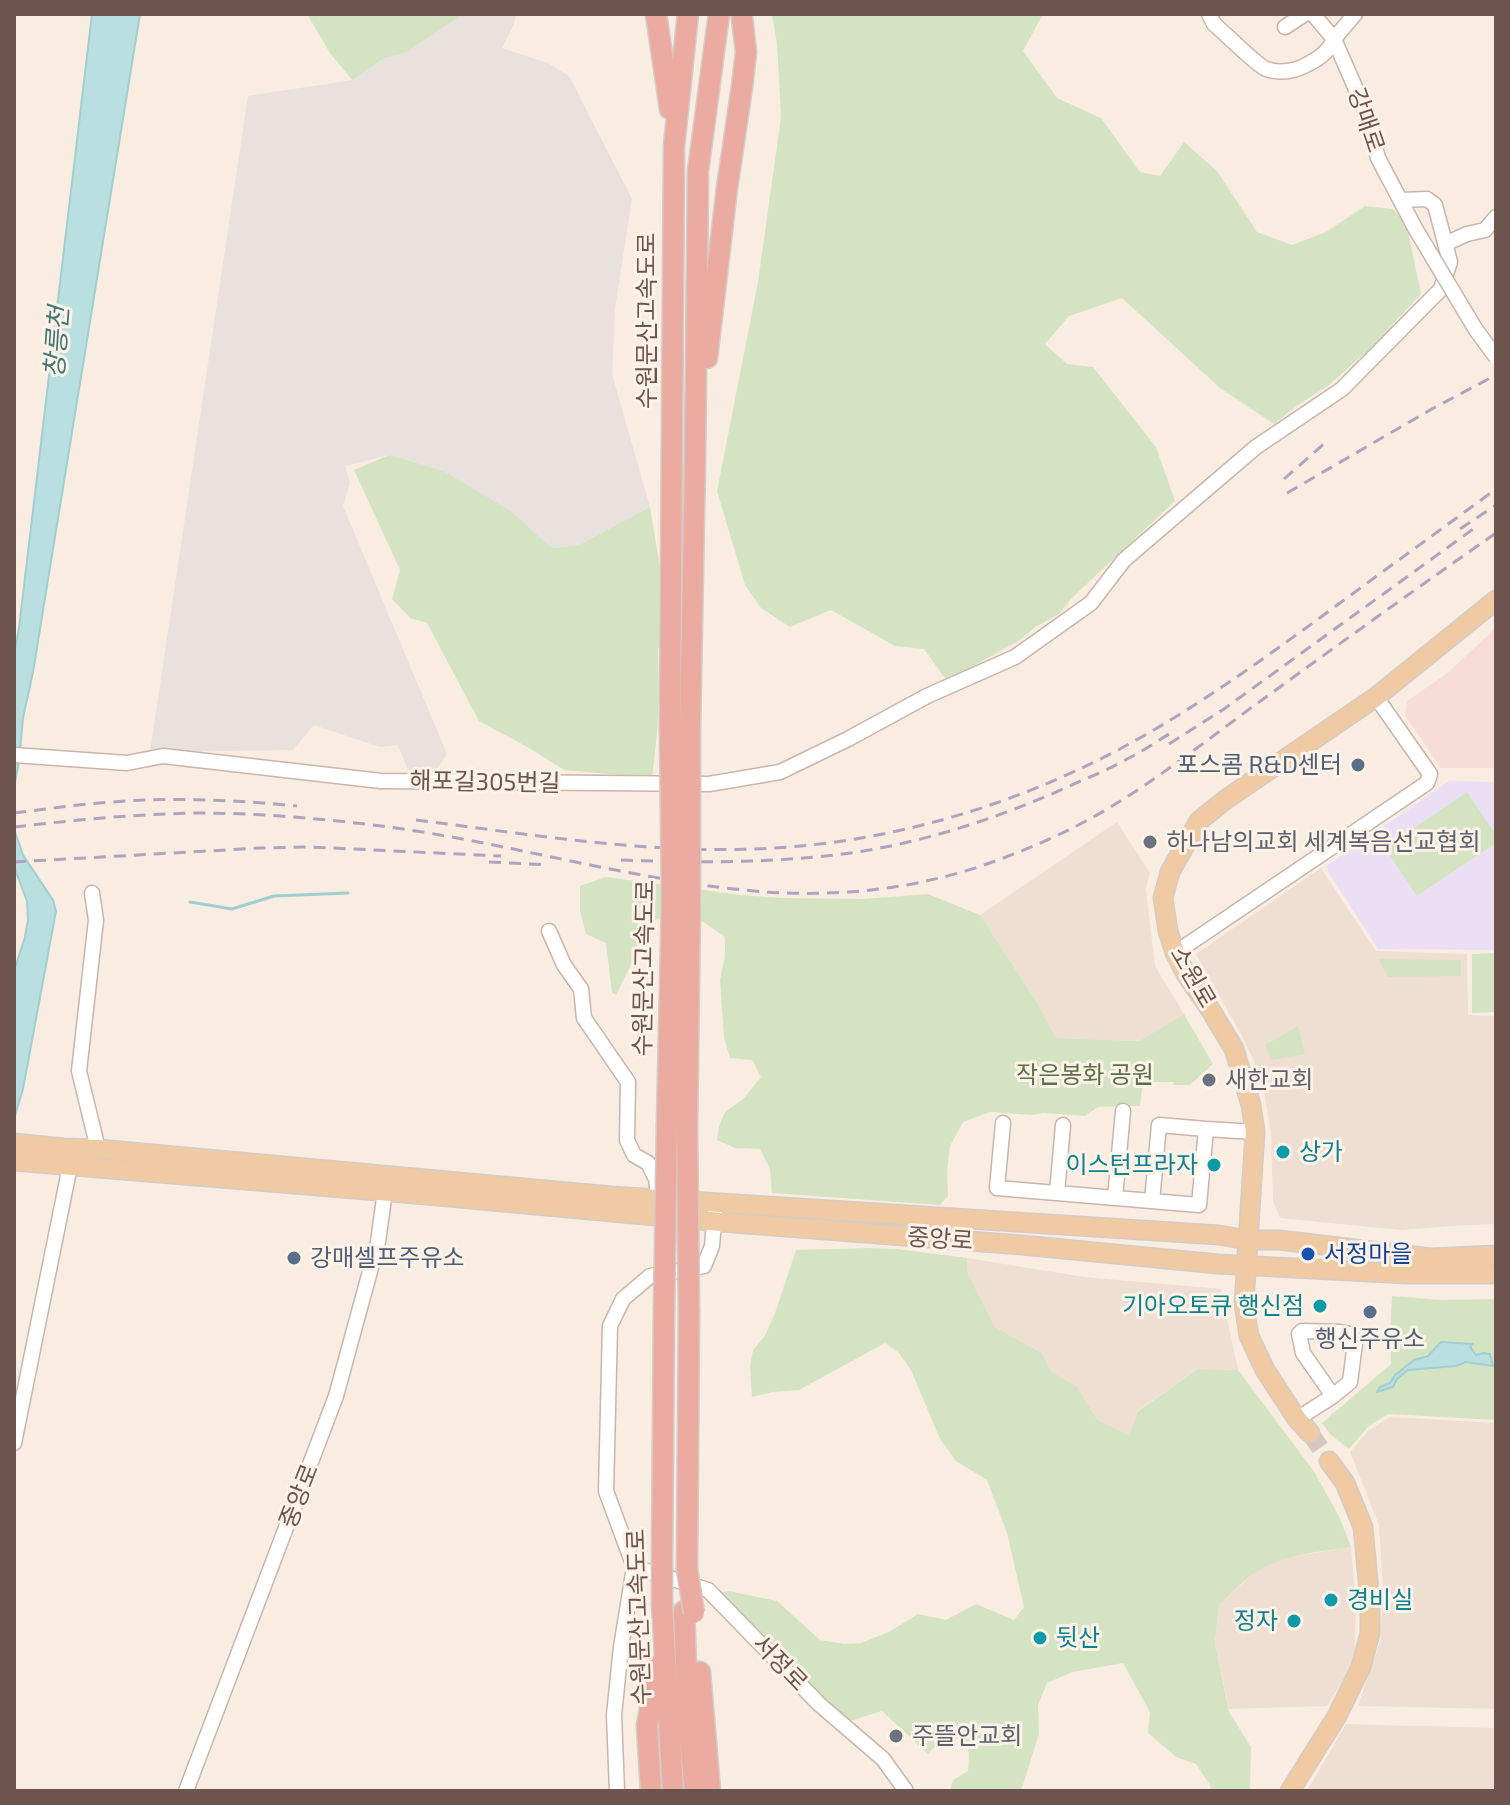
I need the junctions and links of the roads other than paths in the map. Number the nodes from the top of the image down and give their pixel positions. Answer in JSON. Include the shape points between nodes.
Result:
{"nodes":[{"id":1,"x":656,"y":14,"type":"edge"},
{"id":2,"x":688,"y":14,"type":"edge"},
{"id":3,"x":719,"y":14,"type":"edge"},
{"id":4,"x":1209,"y":14,"type":"edge"},
{"id":5,"x":1305,"y":14,"type":"edge"},
{"id":6,"x":1313,"y":14,"type":"edge"},
{"id":7,"x":1355,"y":14,"type":"edge"},
{"id":8,"x":742,"y":18,"type":"dead end"},
{"id":9,"x":1285,"y":27,"type":"dead end"},
{"id":10,"x":1334,"y":39,"type":"junction"},
{"id":11,"x":674,"y":146,"type":"junction"},
{"id":12,"x":1401,"y":200,"type":"junction"},
{"id":13,"x":1496,"y":217,"type":"edge"},
{"id":14,"x":1445,"y":244,"type":"junction"},
{"id":15,"x":1496,"y":357,"type":"edge"},
{"id":16,"x":695,"y":461,"type":"junction"},
{"id":17,"x":1496,"y":600,"type":"edge"},
{"id":18,"x":1376,"y":697,"type":"junction"},
{"id":19,"x":680,"y":726,"type":"junction"},
{"id":20,"x":20,"y":756,"type":"edge"},
{"id":21,"x":92,"y":893,"type":"dead end"},
{"id":22,"x":549,"y":931,"type":"dead end"},
{"id":23,"x":1175,"y":953,"type":"junction"},
{"id":24,"x":1123,"y":1111,"type":"dead end"},
{"id":25,"x":1003,"y":1123,"type":"dead end"},
{"id":26,"x":677,"y":1125,"type":"junction"},
{"id":27,"x":1063,"y":1125,"type":"dead end"},
{"id":28,"x":1206,"y":1129,"type":"junction"},
{"id":29,"x":1255,"y":1132,"type":"junction"},
{"id":30,"x":14,"y":1143,"type":"edge"},
{"id":31,"x":98,"y":1149,"type":"junction"},
{"id":32,"x":65,"y":1160,"type":"junction"},
{"id":33,"x":14,"y":1161,"type":"edge"},
{"id":34,"x":386,"y":1184,"type":"junction"},
{"id":35,"x":1057,"y":1193,"type":"junction"},
{"id":36,"x":1115,"y":1198,"type":"junction"},
{"id":37,"x":659,"y":1199,"type":"junction"},
{"id":38,"x":1152,"y":1201,"type":"junction"},
{"id":39,"x":715,"y":1212,"type":"junction"},
{"id":40,"x":1247,"y":1240,"type":"junction"},
{"id":41,"x":1496,"y":1255,"type":"edge"},
{"id":42,"x":1247,"y":1265,"type":"junction"},
{"id":43,"x":1493,"y":1276,"type":"edge"},
{"id":44,"x":1333,"y":1396,"type":"junction"},
{"id":45,"x":1304,"y":1426,"type":"joint"},
{"id":46,"x":14,"y":1443,"type":"edge"},
{"id":47,"x":1329,"y":1461,"type":"tunnel mouth"},
{"id":48,"x":634,"y":1567,"type":"junction"},
{"id":49,"x":689,"y":1612,"type":"junction"},
{"id":50,"x":663,"y":1627,"type":"junction"},
{"id":51,"x":186,"y":1791,"type":"edge"},
{"id":52,"x":617,"y":1791,"type":"edge"},
{"id":53,"x":651,"y":1791,"type":"edge"},
{"id":54,"x":673,"y":1791,"type":"edge"},
{"id":55,"x":695,"y":1791,"type":"edge"},
{"id":56,"x":710,"y":1791,"type":"edge"},
{"id":57,"x":906,"y":1791,"type":"edge"},
{"id":58,"x":1290,"y":1791,"type":"edge"}],
"edges":[{"from":1,"to":11,"type":"highway","name":"수원문산고속도로"},
{"from":2,"to":11,"type":"highway","name":"수원문산고속도로"},
{"from":3,"to":16,"type":"highway","name":"수원문산고속도로","via":[[698,171]]},
{"from":4,"to":10,"type":"street","via":[[1265,68],[1278,71],[1312,63]]},
{"from":5,"to":9,"type":"street"},
{"from":6,"to":10,"type":"street","name":"강매로"},
{"from":7,"to":10,"type":"street"},
{"from":8,"to":16,"type":"highway","name":"수원문산고속도로","via":[[746,52]]},
{"from":10,"to":12,"type":"street","name":"강매로","via":[[1365,110],[1378,158]]},
{"from":11,"to":19,"type":"highway","name":"수원문산고속도로"},
{"from":12,"to":14,"type":"street","via":[[1427,199],[1435,205]]},
{"from":12,"to":15,"type":"street","name":"강매로","bridge":true},
{"from":13,"to":14,"type":"street","via":[[1485,230]]},
{"from":14,"to":20,"type":"street","name":"해포길305번길","via":[[1450,262],[1441,289],[1342,389],[1256,447],[1124,560],[1091,603],[1015,657],[780,772],[709,784],[381,781],[163,756],[127,763]]},
{"from":16,"to":19,"type":"highway","name":"수원문산고속도로"},
{"from":17,"to":18,"type":"main road","name":"소원로"},
{"from":18,"to":23,"type":"main road","name":"소원로","via":[[1199,821],[1170,872],[1163,898]]},
{"from":18,"to":23,"type":"street","via":[[1430,774],[1427,783]]},
{"from":19,"to":26,"type":"highway","name":"수원문산고속도로","bridge":true},
{"from":21,"to":31,"type":"street","via":[[96,920],[79,1071]]},
{"from":22,"to":37,"type":"street","via":[[581,989],[584,1018],[628,1082],[627,1140],[634,1155],[648,1163]]},
{"from":23,"to":29,"type":"main road","name":"소원로","via":[[1234,1049]]},
{"from":24,"to":36,"type":"street"},
{"from":25,"to":35,"type":"street","via":[[997,1188]]},
{"from":26,"to":49,"type":"highway","name":"수원문산고속도로","bridge":true,"via":[[689,1311]]},
{"from":26,"to":50,"type":"highway","name":"수원문산고속도로","bridge":true,"via":[[664,1309]]},
{"from":27,"to":35,"type":"street"},
{"from":28,"to":29,"type":"street"},
{"from":28,"to":38,"type":"street","via":[[1159,1125]]},
{"from":28,"to":38,"type":"street","via":[[1199,1205]]},
{"from":29,"to":40,"type":"main road","name":"소원로"},
{"from":30,"to":32,"type":"main road"},
{"from":31,"to":32,"type":"main road","name":"중앙로"},
{"from":31,"to":34,"type":"main road","name":"중앙로"},
{"from":32,"to":33,"type":"main road"},
{"from":32,"to":34,"type":"main road","name":"중앙로"},
{"from":32,"to":46,"type":"street"},
{"from":34,"to":37,"type":"main road","name":"중앙로"},
{"from":34,"to":39,"type":"main road","name":"중앙로"},
{"from":34,"to":51,"type":"street","name":"중앙로","via":[[378,1242],[336,1396]]},
{"from":35,"to":36,"type":"street"},
{"from":36,"to":38,"type":"street"},
{"from":37,"to":39,"type":"main road","name":"중앙로"},
{"from":39,"to":40,"type":"main road","name":"중앙로"},
{"from":39,"to":42,"type":"main road","name":"중앙로"},
{"from":39,"to":48,"type":"street","via":[[704,1266],[650,1276],[623,1299],[610,1326],[606,1491]]},
{"from":40,"to":41,"type":"main road","name":"중앙로","via":[[1431,1258]]},
{"from":40,"to":42,"type":"main road","name":"소원로"},
{"from":42,"to":43,"type":"main road","name":"중앙로"},
{"from":42,"to":45,"type":"main road","via":[[1244,1304],[1249,1336],[1265,1370]]},
{"from":44,"to":44,"type":"street","via":[[1303,1353],[1302,1331],[1340,1332],[1353,1338],[1350,1382]]},
{"from":44,"to":45,"type":"street"},
{"from":47,"to":58,"type":"main road","via":[[1345,1483],[1363,1527],[1370,1633],[1361,1667],[1337,1716]]},
{"from":48,"to":52,"type":"street","via":[[614,1715]]},
{"from":48,"to":57,"type":"street","name":"서정로","via":[[708,1590],[819,1704],[883,1759]]},
{"from":49,"to":55,"type":"highway","name":"수원문산고속도로","via":[[688,1720]]},
{"from":49,"to":56,"type":"highway"},
{"from":50,"to":53,"type":"highway","via":[[647,1726]]},
{"from":50,"to":54,"type":"highway","name":"수원문산고속도로"}]}
